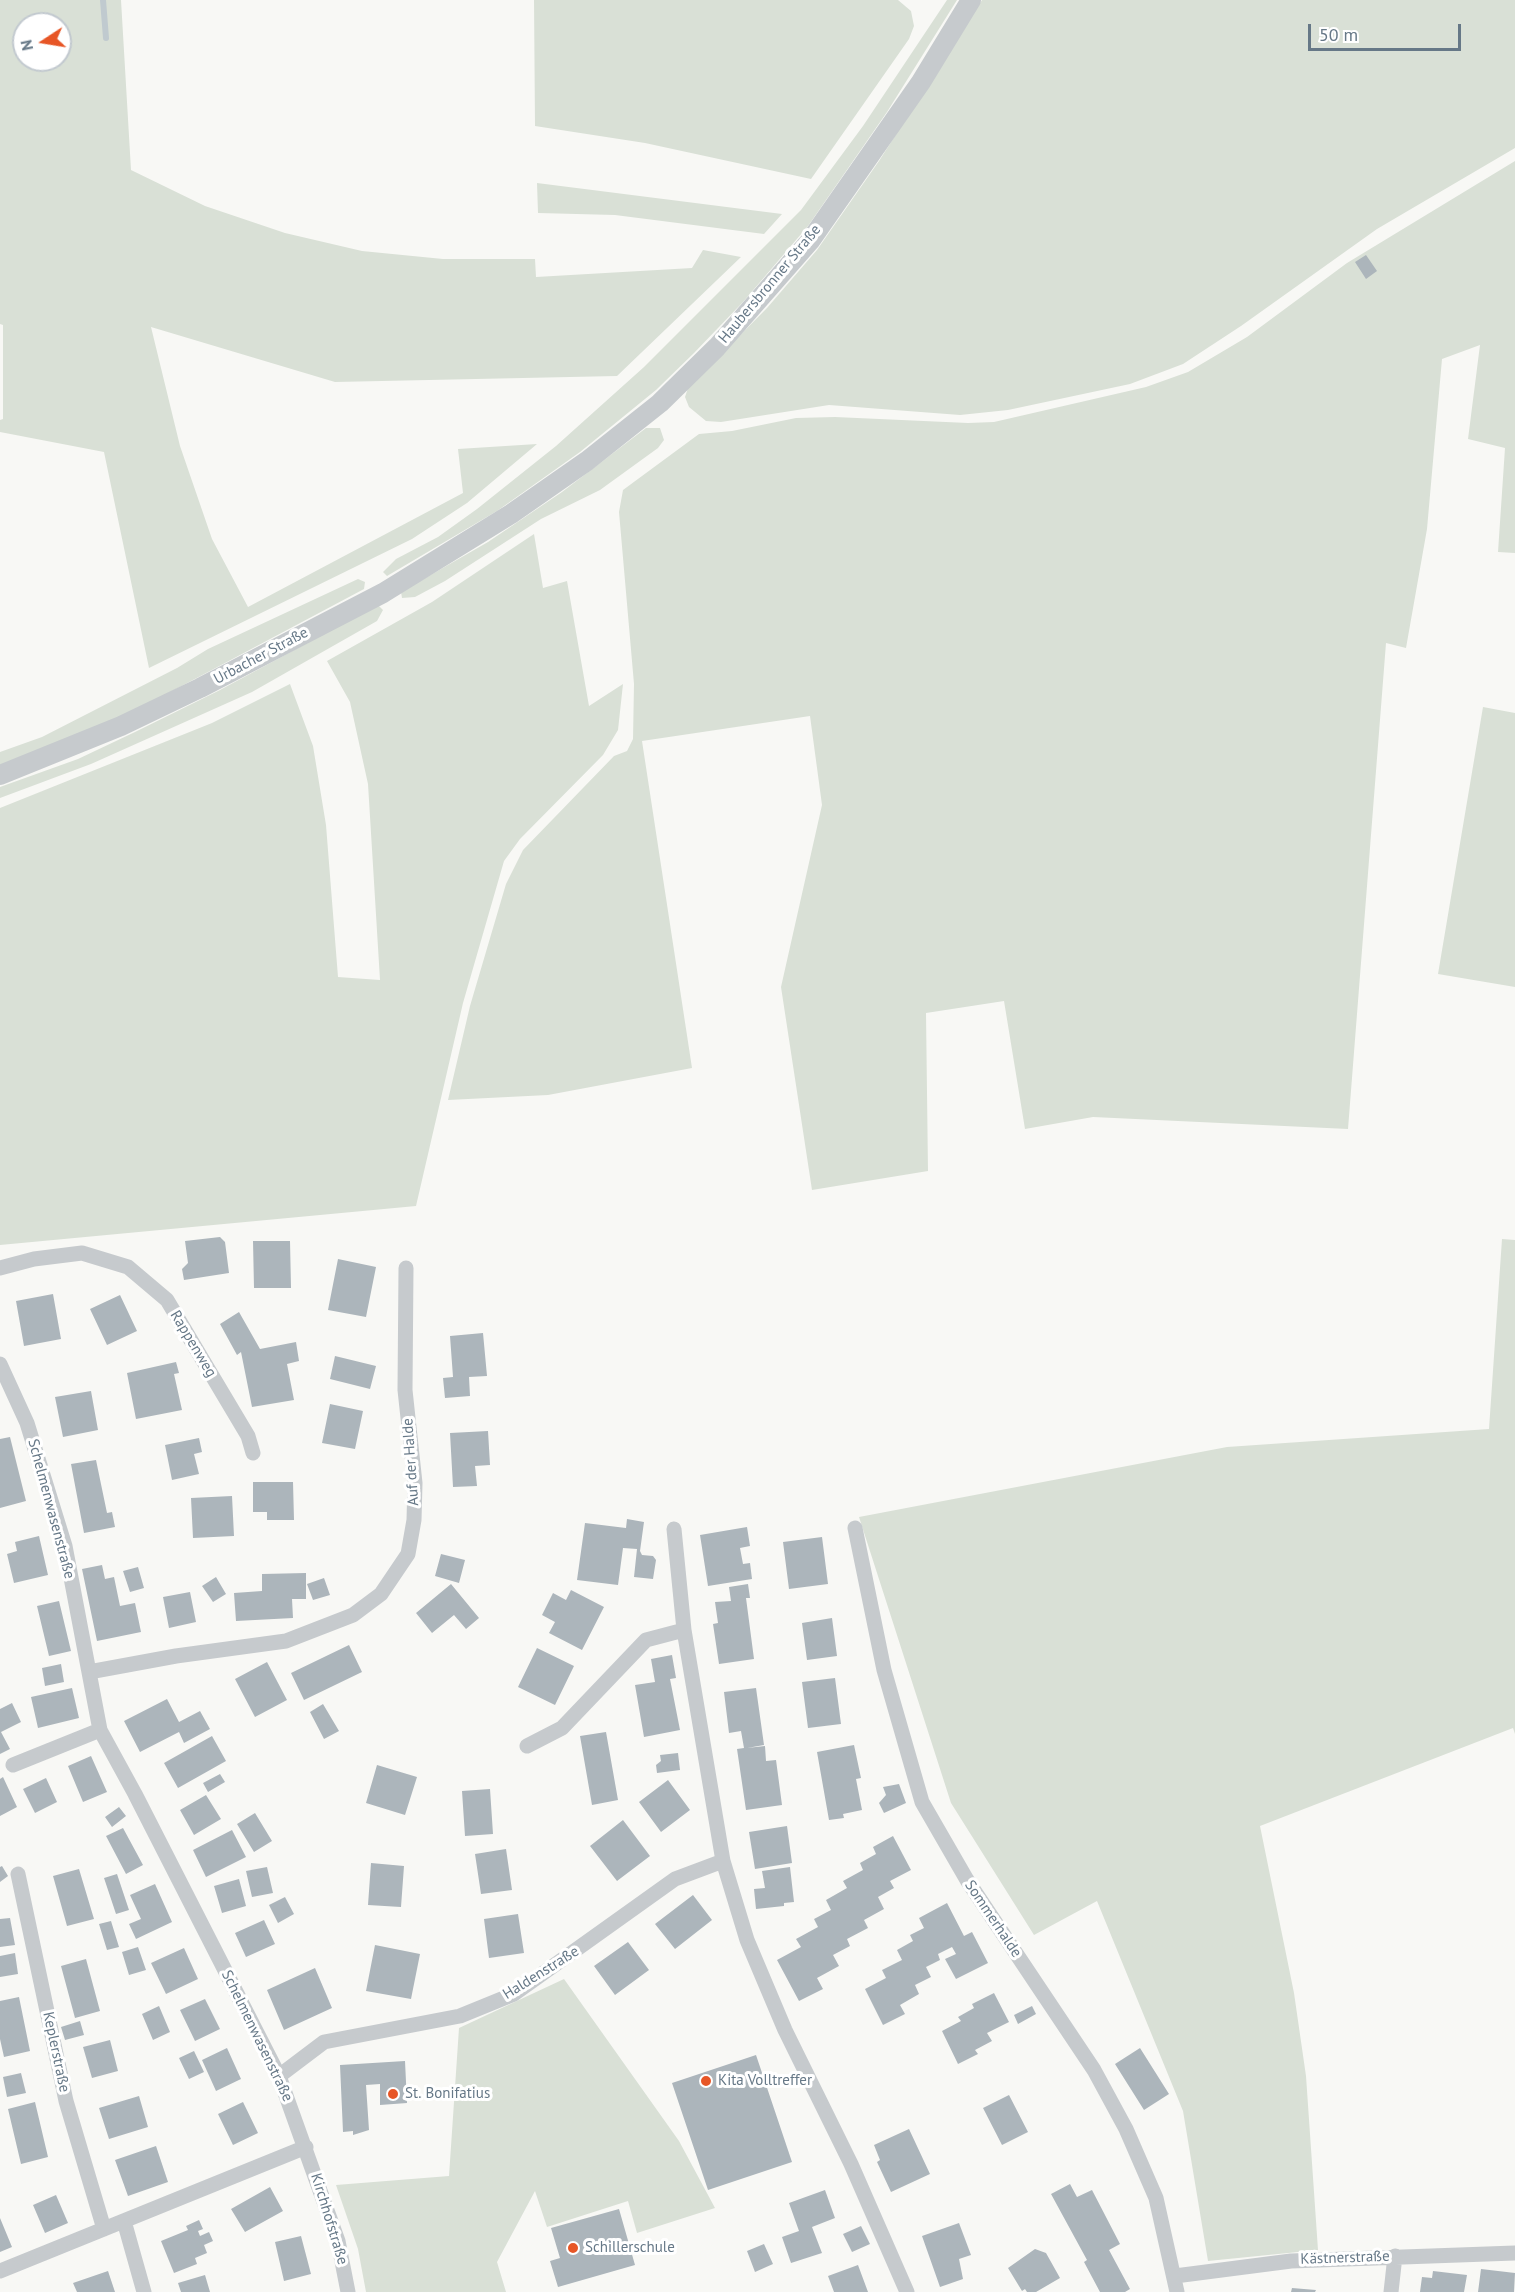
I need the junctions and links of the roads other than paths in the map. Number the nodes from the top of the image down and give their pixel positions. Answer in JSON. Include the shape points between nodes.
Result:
{"nodes":[{"id":1,"x":971,"y":0,"type":"edge"},
{"id":2,"x":511,"y":514,"type":"joint"},
{"id":3,"x":0,"y":775,"type":"edge"},
{"id":4,"x":0,"y":1268,"type":"edge"},
{"id":5,"x":406,"y":1268,"type":"dead end"},
{"id":6,"x":0,"y":1364,"type":"edge"},
{"id":7,"x":253,"y":1454,"type":"dead end"},
{"id":8,"x":674,"y":1528,"type":"dead end"},
{"id":9,"x":855,"y":1528,"type":"dead end"},
{"id":10,"x":684,"y":1630,"type":"junction"},
{"id":11,"x":89,"y":1672,"type":"junction"},
{"id":12,"x":100,"y":1731,"type":"junction"},
{"id":13,"x":527,"y":1746,"type":"dead end"},
{"id":14,"x":13,"y":1765,"type":"dead end"},
{"id":15,"x":723,"y":1861,"type":"junction"},
{"id":16,"x":18,"y":1874,"type":"dead end"},
{"id":17,"x":279,"y":2076,"type":"junction"},
{"id":18,"x":306,"y":2147,"type":"junction"},
{"id":19,"x":124,"y":2221,"type":"junction"},
{"id":20,"x":104,"y":2229,"type":"junction"},
{"id":21,"x":1515,"y":2253,"type":"edge"},
{"id":22,"x":1395,"y":2256,"type":"junction"},
{"id":23,"x":0,"y":2271,"type":"edge"},
{"id":24,"x":1175,"y":2276,"type":"junction"},
{"id":25,"x":144,"y":2292,"type":"edge"},
{"id":26,"x":348,"y":2292,"type":"edge"},
{"id":27,"x":907,"y":2292,"type":"edge"},
{"id":28,"x":1177,"y":2292,"type":"edge"},
{"id":29,"x":1391,"y":2292,"type":"edge"}],
"edges":[{"from":1,"to":2,"type":"street","name":"Haubersbronner Straße","via":[[921,82],[810,241],[725,338],[660,403]]},
{"from":2,"to":3,"type":"street","name":"Urbacher Straße","via":[[383,593],[200,688],[121,726]]},
{"from":4,"to":7,"type":"street","name":"Rappenweg","via":[[82,1253],[128,1266],[167,1300],[248,1436]]},
{"from":5,"to":11,"type":"street","name":"Auf der Halde","via":[[405,1390],[415,1483],[414,1520],[408,1554],[381,1594],[353,1615],[286,1641]]},
{"from":6,"to":11,"type":"street","name":"Schelmenwasenstraße","via":[[27,1423],[65,1546]]},
{"from":8,"to":10,"type":"street"},
{"from":9,"to":24,"type":"street","name":"Sommerhalde","via":[[884,1670],[922,1802],[967,1880],[1094,2070],[1126,2129],[1156,2198]]},
{"from":10,"to":13,"type":"street","via":[[646,1640],[562,1728]]},
{"from":10,"to":15,"type":"street"},
{"from":11,"to":12,"type":"street","name":"Schelmenwasenstraße"},
{"from":12,"to":14,"type":"street"},
{"from":12,"to":17,"type":"street","name":"Schelmenwasenstraße"},
{"from":15,"to":17,"type":"street","name":"Haldenstraße","via":[[675,1879],[514,1994],[460,2016],[324,2042]]},
{"from":15,"to":27,"type":"street","via":[[757,1968]]},
{"from":16,"to":20,"type":"street","name":"Keplerstraße","via":[[66,2102]]},
{"from":17,"to":18,"type":"street","name":"Schelmenwasenstraße"},
{"from":18,"to":19,"type":"street"},
{"from":18,"to":26,"type":"street","name":"Kirchhofstraße","via":[[338,2241]]},
{"from":19,"to":20,"type":"street"},
{"from":19,"to":25,"type":"street"},
{"from":20,"to":23,"type":"street"},
{"from":21,"to":22,"type":"street","name":"Kästnerstraße"},
{"from":22,"to":24,"type":"street","name":"Kästnerstraße","via":[[1291,2261]]},
{"from":22,"to":29,"type":"street"},
{"from":24,"to":28,"type":"street","name":"Sommerhalde"}]}
